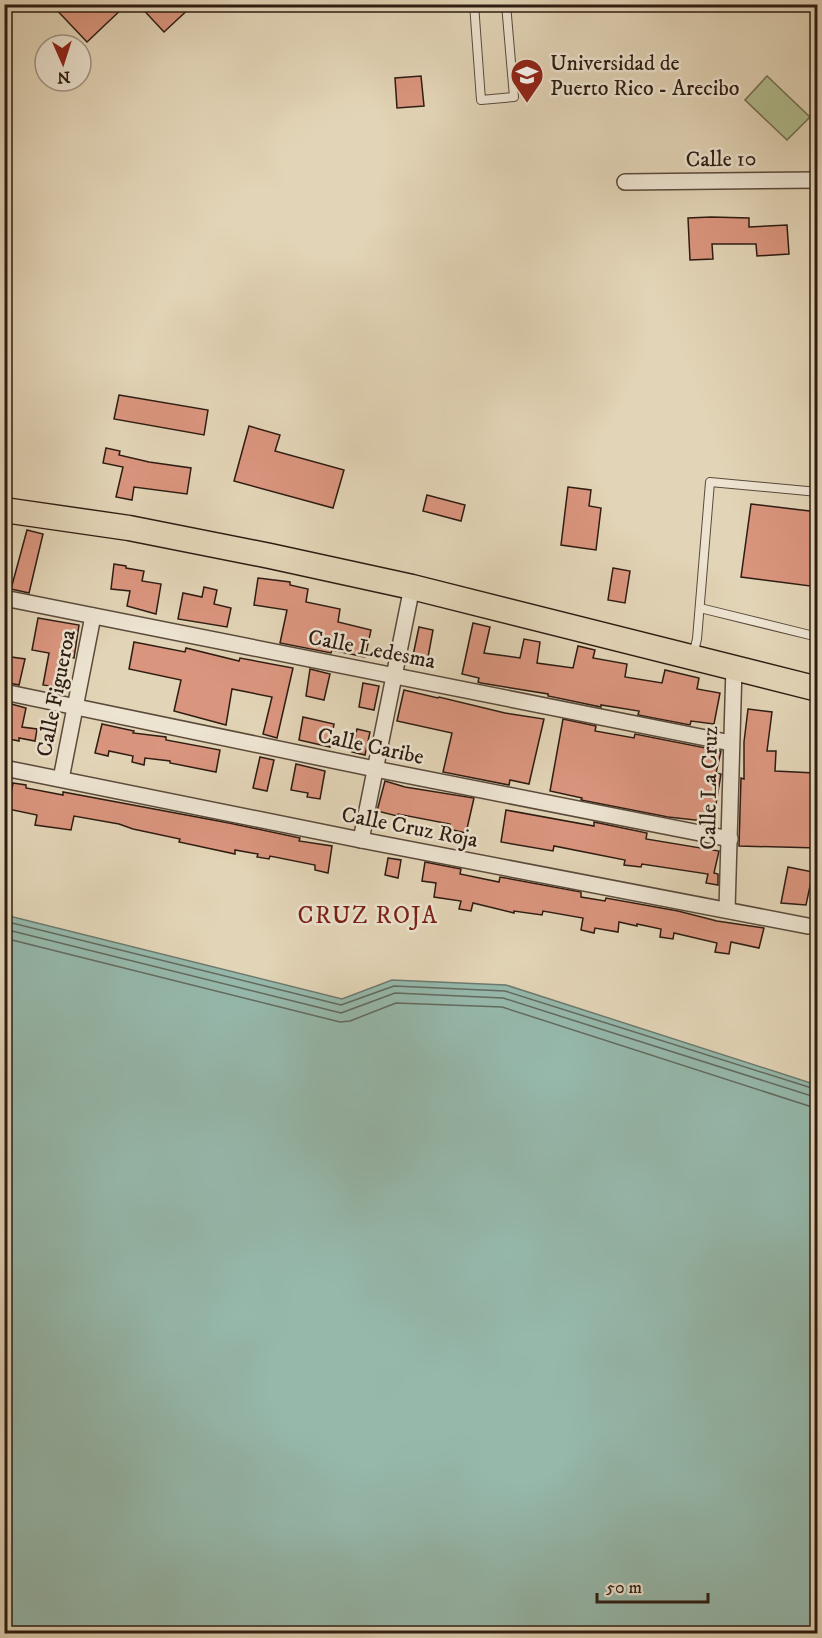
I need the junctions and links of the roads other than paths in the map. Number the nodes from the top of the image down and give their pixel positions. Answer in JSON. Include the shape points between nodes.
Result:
{"nodes":[{"id":1,"x":474,"y":4,"type":"edge"},
{"id":2,"x":506,"y":4,"type":"edge"},
{"id":3,"x":818,"y":180,"type":"edge"},
{"id":4,"x":625,"y":182,"type":"dead end"},
{"id":5,"x":818,"y":492,"type":"edge"},
{"id":6,"x":4,"y":510,"type":"edge"},
{"id":7,"x":412,"y":587,"type":"junction"},
{"id":8,"x":4,"y":598,"type":"edge"},
{"id":9,"x":700,"y":608,"type":"junction"},
{"id":10,"x":93,"y":616,"type":"junction"},
{"id":11,"x":818,"y":637,"type":"edge"},
{"id":12,"x":692,"y":657,"type":"junction"},
{"id":13,"x":734,"y":667,"type":"junction"},
{"id":14,"x":395,"y":675,"type":"junction"},
{"id":15,"x":818,"y":689,"type":"edge"},
{"id":16,"x":4,"y":692,"type":"edge"},
{"id":17,"x":75,"y":706,"type":"junction"},
{"id":18,"x":731,"y":742,"type":"junction"},
{"id":19,"x":4,"y":768,"type":"edge"},
{"id":20,"x":375,"y":769,"type":"junction"},
{"id":21,"x":61,"y":779,"type":"junction"},
{"id":22,"x":730,"y":839,"type":"junction"},
{"id":23,"x":361,"y":840,"type":"junction"},
{"id":24,"x":727,"y":910,"type":"junction"},
{"id":25,"x":807,"y":926,"type":"dead end"}],
"edges":[{"from":1,"to":2,"type":"lane","via":[[481,100],[514,98]]},
{"from":3,"to":4,"type":"street","name":"Calle 10"},
{"from":5,"to":9,"type":"lane","via":[[710,482]]},
{"from":6,"to":7,"type":"main road","via":[[129,528]]},
{"from":7,"to":12,"type":"main road"},
{"from":7,"to":14,"type":"street"},
{"from":8,"to":10,"type":"street","name":"Calle Ledesma"},
{"from":9,"to":11,"type":"lane"},
{"from":9,"to":12,"type":"lane"},
{"from":10,"to":14,"type":"street","name":"Calle Ledesma"},
{"from":10,"to":17,"type":"street","name":"Calle Figueroa"},
{"from":12,"to":13,"type":"main road"},
{"from":13,"to":15,"type":"main road"},
{"from":13,"to":18,"type":"street","name":"Calle La Cruz"},
{"from":14,"to":18,"type":"street","name":"Calle Ledesma"},
{"from":14,"to":20,"type":"street"},
{"from":16,"to":17,"type":"street","name":"Calle Caribe"},
{"from":17,"to":20,"type":"street","name":"Calle Caribe"},
{"from":17,"to":21,"type":"street","name":"Calle Figueroa"},
{"from":18,"to":22,"type":"street","name":"Calle La Cruz"},
{"from":19,"to":21,"type":"street","name":"Calle Cruz Roja"},
{"from":20,"to":22,"type":"street","name":"Calle Caribe"},
{"from":20,"to":23,"type":"street"},
{"from":21,"to":23,"type":"street","name":"Calle Cruz Roja"},
{"from":22,"to":24,"type":"street","name":"Calle La Cruz"},
{"from":23,"to":24,"type":"street","name":"Calle Cruz Roja"},
{"from":24,"to":25,"type":"street","name":"Calle Cruz Roja"}]}
